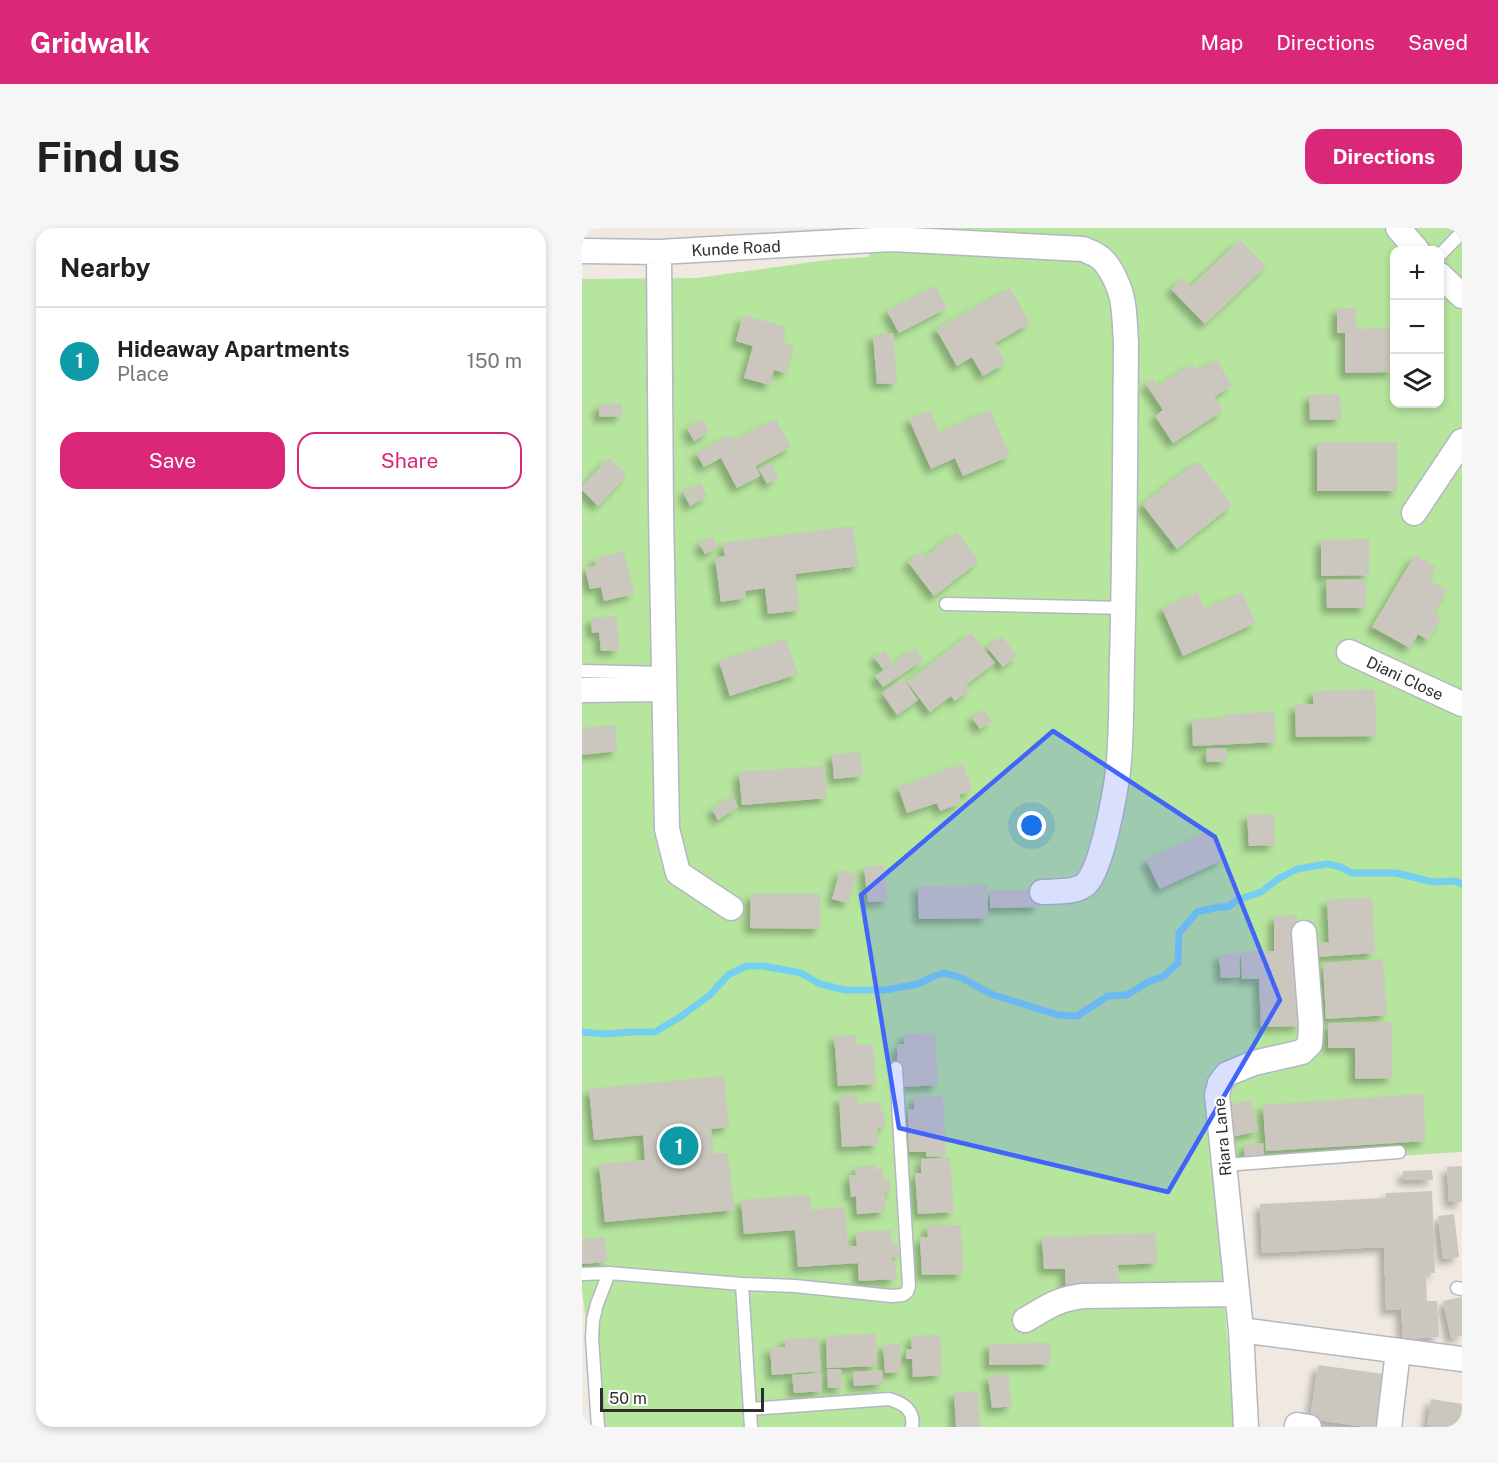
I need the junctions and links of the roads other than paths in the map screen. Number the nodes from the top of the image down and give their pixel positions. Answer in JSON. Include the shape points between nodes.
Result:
{"nodes":[{"id":1,"x":1398,"y":228,"type":"edge"},
{"id":2,"x":1462,"y":232,"type":"edge"},
{"id":3,"x":886,"y":233,"type":"edge"},
{"id":4,"x":1414,"y":246,"type":"edge"},
{"id":5,"x":582,"y":251,"type":"edge"},
{"id":6,"x":1444,"y":251,"type":"edge"},
{"id":7,"x":659,"y":252,"type":"junction"},
{"id":8,"x":1444,"y":279,"type":"edge"},
{"id":9,"x":1462,"y":296,"type":"edge"},
{"id":10,"x":1462,"y":441,"type":"edge"},
{"id":11,"x":1414,"y":513,"type":"dead end"},
{"id":12,"x":946,"y":604,"type":"dead end"},
{"id":13,"x":1124,"y":608,"type":"junction"},
{"id":14,"x":1349,"y":652,"type":"dead end"},
{"id":15,"x":582,"y":671,"type":"edge"},
{"id":16,"x":664,"y":681,"type":"junction"},
{"id":17,"x":582,"y":690,"type":"edge"},
{"id":18,"x":1462,"y":704,"type":"edge"},
{"id":19,"x":1042,"y":892,"type":"dead end"},
{"id":20,"x":731,"y":908,"type":"dead end"},
{"id":21,"x":1304,"y":933,"type":"dead end"},
{"id":22,"x":896,"y":1068,"type":"dead end"},
{"id":23,"x":1399,"y":1152,"type":"dead end"},
{"id":24,"x":1224,"y":1165,"type":"junction"},
{"id":25,"x":609,"y":1273,"type":"junction"},
{"id":26,"x":582,"y":1274,"type":"edge"},
{"id":27,"x":742,"y":1284,"type":"junction"},
{"id":28,"x":1237,"y":1294,"type":"junction"},
{"id":29,"x":1025,"y":1320,"type":"dead end"},
{"id":30,"x":1241,"y":1330,"type":"junction"},
{"id":31,"x":1398,"y":1351,"type":"junction"},
{"id":32,"x":1462,"y":1359,"type":"edge"},
{"id":33,"x":750,"y":1409,"type":"junction"},
{"id":34,"x":598,"y":1427,"type":"edge"},
{"id":35,"x":751,"y":1427,"type":"edge"},
{"id":36,"x":912,"y":1427,"type":"edge"},
{"id":37,"x":1246,"y":1427,"type":"edge"},
{"id":38,"x":1389,"y":1427,"type":"edge"}],
"edges":[{"from":1,"to":4,"type":"street"},
{"from":2,"to":6,"type":"lane"},
{"from":3,"to":7,"type":"street","name":"Kunde Road"},
{"from":3,"to":13,"type":"street","name":"Kunde Road","via":[[1083,249],[1097,255],[1112,272],[1123,304],[1126,343]]},
{"from":5,"to":7,"type":"street","name":"Kunde Road"},
{"from":7,"to":16,"type":"street"},
{"from":8,"to":9,"type":"street"},
{"from":10,"to":11,"type":"street"},
{"from":12,"to":13,"type":"lane"},
{"from":13,"to":19,"type":"street","name":"Kunde Road","via":[[1118,768],[1105,836],[1088,882],[1079,889]]},
{"from":14,"to":18,"type":"street","name":"Diani Close"},
{"from":15,"to":16,"type":"lane"},
{"from":16,"to":17,"type":"street"},
{"from":16,"to":20,"type":"street","via":[[667,829],[678,873]]},
{"from":21,"to":24,"type":"street","name":"Riara Lane","via":[[1310,1044],[1302,1052],[1227,1074],[1220,1083]]},
{"from":22,"to":27,"type":"lane","via":[[907,1292],[892,1296]]},
{"from":23,"to":24,"type":"lane"},
{"from":24,"to":28,"type":"street","name":"Riara Lane"},
{"from":25,"to":26,"type":"lane"},
{"from":25,"to":27,"type":"lane"},
{"from":25,"to":34,"type":"lane","via":[[593,1320]]},
{"from":27,"to":33,"type":"lane"},
{"from":28,"to":29,"type":"street","via":[[1083,1296],[1058,1301]]},
{"from":28,"to":30,"type":"street","name":"Riara Lane"},
{"from":30,"to":31,"type":"street"},
{"from":30,"to":37,"type":"street","name":"Riara Lane"},
{"from":31,"to":32,"type":"street"},
{"from":31,"to":38,"type":"street"},
{"from":33,"to":35,"type":"lane"},
{"from":33,"to":36,"type":"lane","via":[[889,1399],[901,1402],[910,1411]]}]}
